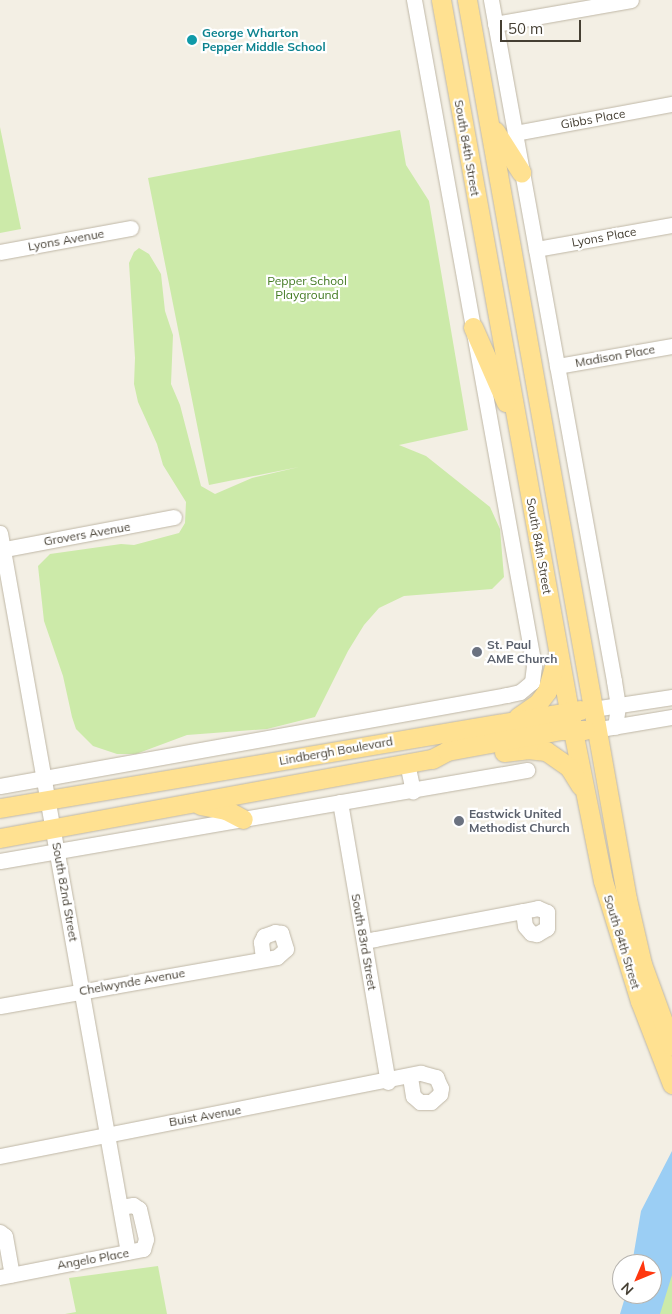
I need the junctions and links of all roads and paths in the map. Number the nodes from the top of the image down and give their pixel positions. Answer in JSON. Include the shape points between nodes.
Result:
{"nodes":[{"id":1,"x":414,"y":0,"type":"edge"},
{"id":2,"x":441,"y":0,"type":"edge"},
{"id":3,"x":468,"y":0,"type":"edge"},
{"id":4,"x":491,"y":0,"type":"edge"},
{"id":5,"x":631,"y":0,"type":"edge"},
{"id":6,"x":495,"y":24,"type":"junction"},
{"id":7,"x":672,"y":104,"type":"edge"},
{"id":8,"x":490,"y":122,"type":"junction"},
{"id":9,"x":515,"y":133,"type":"junction"},
{"id":10,"x":521,"y":172,"type":"junction"},
{"id":11,"x":672,"y":225,"type":"edge"},
{"id":12,"x":131,"y":228,"type":"dead end"},
{"id":13,"x":536,"y":249,"type":"junction"},
{"id":14,"x":0,"y":252,"type":"edge"},
{"id":15,"x":473,"y":327,"type":"junction"},
{"id":16,"x":672,"y":346,"type":"edge"},
{"id":17,"x":557,"y":366,"type":"junction"},
{"id":18,"x":519,"y":432,"type":"junction"},
{"id":19,"x":174,"y":517,"type":"dead end"},
{"id":20,"x":0,"y":533,"type":"edge"},
{"id":21,"x":1,"y":550,"type":"edge"},
{"id":22,"x":558,"y":651,"type":"junction"},
{"id":23,"x":527,"y":688,"type":"joint"},
{"id":24,"x":672,"y":697,"type":"edge"},
{"id":25,"x":618,"y":706,"type":"junction"},
{"id":26,"x":593,"y":709,"type":"junction"},
{"id":27,"x":569,"y":712,"type":"junction"},
{"id":28,"x":672,"y":717,"type":"edge"},
{"id":29,"x":513,"y":719,"type":"junction"},
{"id":30,"x":606,"y":728,"type":"junction"},
{"id":31,"x":573,"y":730,"type":"junction"},
{"id":32,"x":193,"y":752,"type":"junction"},
{"id":33,"x":432,"y":759,"type":"junction"},
{"id":34,"x":406,"y":762,"type":"junction"},
{"id":35,"x":527,"y":770,"type":"dead end"},
{"id":36,"x":198,"y":775,"type":"junction"},
{"id":37,"x":44,"y":780,"type":"junction"},
{"id":38,"x":0,"y":786,"type":"edge"},
{"id":39,"x":413,"y":791,"type":"junction"},
{"id":40,"x":586,"y":794,"type":"junction"},
{"id":41,"x":48,"y":802,"type":"junction"},
{"id":42,"x":340,"y":802,"type":"junction"},
{"id":43,"x":179,"y":804,"type":"junction"},
{"id":44,"x":0,"y":808,"type":"edge"},
{"id":45,"x":243,"y":819,"type":"junction"},
{"id":46,"x":53,"y":827,"type":"junction"},
{"id":47,"x":0,"y":838,"type":"edge"},
{"id":48,"x":58,"y":852,"type":"junction"},
{"id":49,"x":0,"y":861,"type":"edge"},
{"id":50,"x":523,"y":911,"type":"dead end"},
{"id":51,"x":364,"y":941,"type":"junction"},
{"id":52,"x":263,"y":959,"type":"dead end"},
{"id":53,"x":82,"y":991,"type":"junction"},
{"id":54,"x":0,"y":1006,"type":"edge"},
{"id":55,"x":672,"y":1047,"type":"edge"},
{"id":56,"x":410,"y":1077,"type":"dead end"},
{"id":57,"x":388,"y":1082,"type":"junction"},
{"id":58,"x":672,"y":1084,"type":"edge"},
{"id":59,"x":108,"y":1134,"type":"junction"},
{"id":60,"x":0,"y":1156,"type":"edge"},
{"id":61,"x":0,"y":1232,"type":"edge"},
{"id":62,"x":128,"y":1252,"type":"joint"},
{"id":63,"x":6,"y":1275,"type":"edge"}],
"edges":[{"from":1,"to":15,"type":"street","name":"South 84th Street"},
{"from":2,"to":18,"type":"main road","name":"South 84th Street"},
{"from":3,"to":8,"type":"main road","name":"South 84th Street"},
{"from":4,"to":6,"type":"street","name":"South 84th Street"},
{"from":5,"to":6,"type":"street"},
{"from":6,"to":9,"type":"street","name":"South 84th Street"},
{"from":7,"to":9,"type":"street","name":"Gibbs Place"},
{"from":8,"to":10,"type":"main road"},
{"from":8,"to":26,"type":"main road","name":"South 84th Street"},
{"from":9,"to":10,"type":"street","name":"South 84th Street"},
{"from":10,"to":13,"type":"street","name":"South 84th Street"},
{"from":11,"to":13,"type":"street","name":"Lyons Place"},
{"from":12,"to":14,"type":"street","name":"Lyons Avenue"},
{"from":13,"to":17,"type":"street","name":"South 84th Street"},
{"from":15,"to":18,"type":"main road"},
{"from":15,"to":23,"type":"street","name":"South 84th Street","via":[[534,666],[534,675]]},
{"from":16,"to":17,"type":"street","name":"Madison Place"},
{"from":17,"to":25,"type":"street","name":"South 84th Street"},
{"from":18,"to":22,"type":"main road","name":"South 84th Street"},
{"from":19,"to":21,"type":"street","name":"Grovers Avenue"},
{"from":20,"to":21,"type":"street","name":"South 82nd Street"},
{"from":21,"to":37,"type":"street","name":"South 82nd Street"},
{"from":22,"to":27,"type":"main road","name":"South 84th Street"},
{"from":22,"to":29,"type":"main road","via":[[547,691],[538,703]]},
{"from":23,"to":32,"type":"street","name":"Lindbergh Boulevard","via":[[507,695]]},
{"from":24,"to":25,"type":"street","name":"Lindbergh Boulevard"},
{"from":25,"to":26,"type":"street","name":"Lindbergh Boulevard"},
{"from":25,"to":30,"type":"street","name":"South 84th Street"},
{"from":26,"to":27,"type":"main road","name":"Lindbergh Boulevard"},
{"from":26,"to":30,"type":"main road","name":"South 84th Street"},
{"from":27,"to":29,"type":"main road","name":"Lindbergh Boulevard"},
{"from":27,"to":31,"type":"main road","name":"South 84th Street"},
{"from":28,"to":30,"type":"street","name":"Lindbergh Boulevard"},
{"from":29,"to":36,"type":"main road","name":"Lindbergh Boulevard"},
{"from":30,"to":31,"type":"main road","name":"Lindbergh Boulevard"},
{"from":30,"to":55,"type":"main road","name":"South 84th Street","via":[[634,930]]},
{"from":31,"to":33,"type":"main road","name":"Lindbergh Boulevard","via":[[447,751]]},
{"from":31,"to":40,"type":"main road","name":"South 84th Street"},
{"from":32,"to":36,"type":"street"},
{"from":32,"to":37,"type":"street","name":"Lindbergh Boulevard"},
{"from":33,"to":34,"type":"main road","name":"Lindbergh Boulevard"},
{"from":33,"to":40,"type":"main road","via":[[450,762],[527,749],[546,751],[569,767]]},
{"from":34,"to":39,"type":"street"},
{"from":34,"to":43,"type":"main road","name":"Lindbergh Boulevard"},
{"from":35,"to":39,"type":"street"},
{"from":36,"to":41,"type":"main road","name":"Lindbergh Boulevard"},
{"from":37,"to":38,"type":"street","name":"Lindbergh Boulevard"},
{"from":37,"to":41,"type":"street","name":"South 82nd Street"},
{"from":39,"to":42,"type":"street"},
{"from":40,"to":58,"type":"main road","name":"South 84th Street","via":[[619,938]]},
{"from":41,"to":44,"type":"main road","name":"Lindbergh Boulevard"},
{"from":41,"to":46,"type":"street","name":"South 82nd Street"},
{"from":42,"to":45,"type":"street"},
{"from":42,"to":51,"type":"street","name":"South 83rd Street"},
{"from":43,"to":45,"type":"main road","via":[[213,806]]},
{"from":43,"to":46,"type":"main road","name":"Lindbergh Boulevard"},
{"from":45,"to":48,"type":"street"},
{"from":46,"to":47,"type":"main road","name":"Lindbergh Boulevard"},
{"from":46,"to":48,"type":"street","name":"South 82nd Street"},
{"from":48,"to":49,"type":"street"},
{"from":48,"to":53,"type":"street","name":"South 82nd Street"},
{"from":50,"to":51,"type":"street"},
{"from":51,"to":57,"type":"street","name":"South 83rd Street"},
{"from":52,"to":53,"type":"street","name":"Chelwynde Avenue"},
{"from":53,"to":54,"type":"street","name":"Chelwynde Avenue"},
{"from":53,"to":59,"type":"street","name":"South 82nd Street"},
{"from":56,"to":57,"type":"street","name":"Buist Avenue"},
{"from":57,"to":59,"type":"street","name":"Buist Avenue"},
{"from":59,"to":60,"type":"street","name":"Buist Avenue"},
{"from":59,"to":62,"type":"street","name":"South 82nd Street"},
{"from":61,"to":63,"type":"street","name":"Angelo Place","via":[[5,1236]]},
{"from":62,"to":63,"type":"street","name":"Angelo Place"}]}
